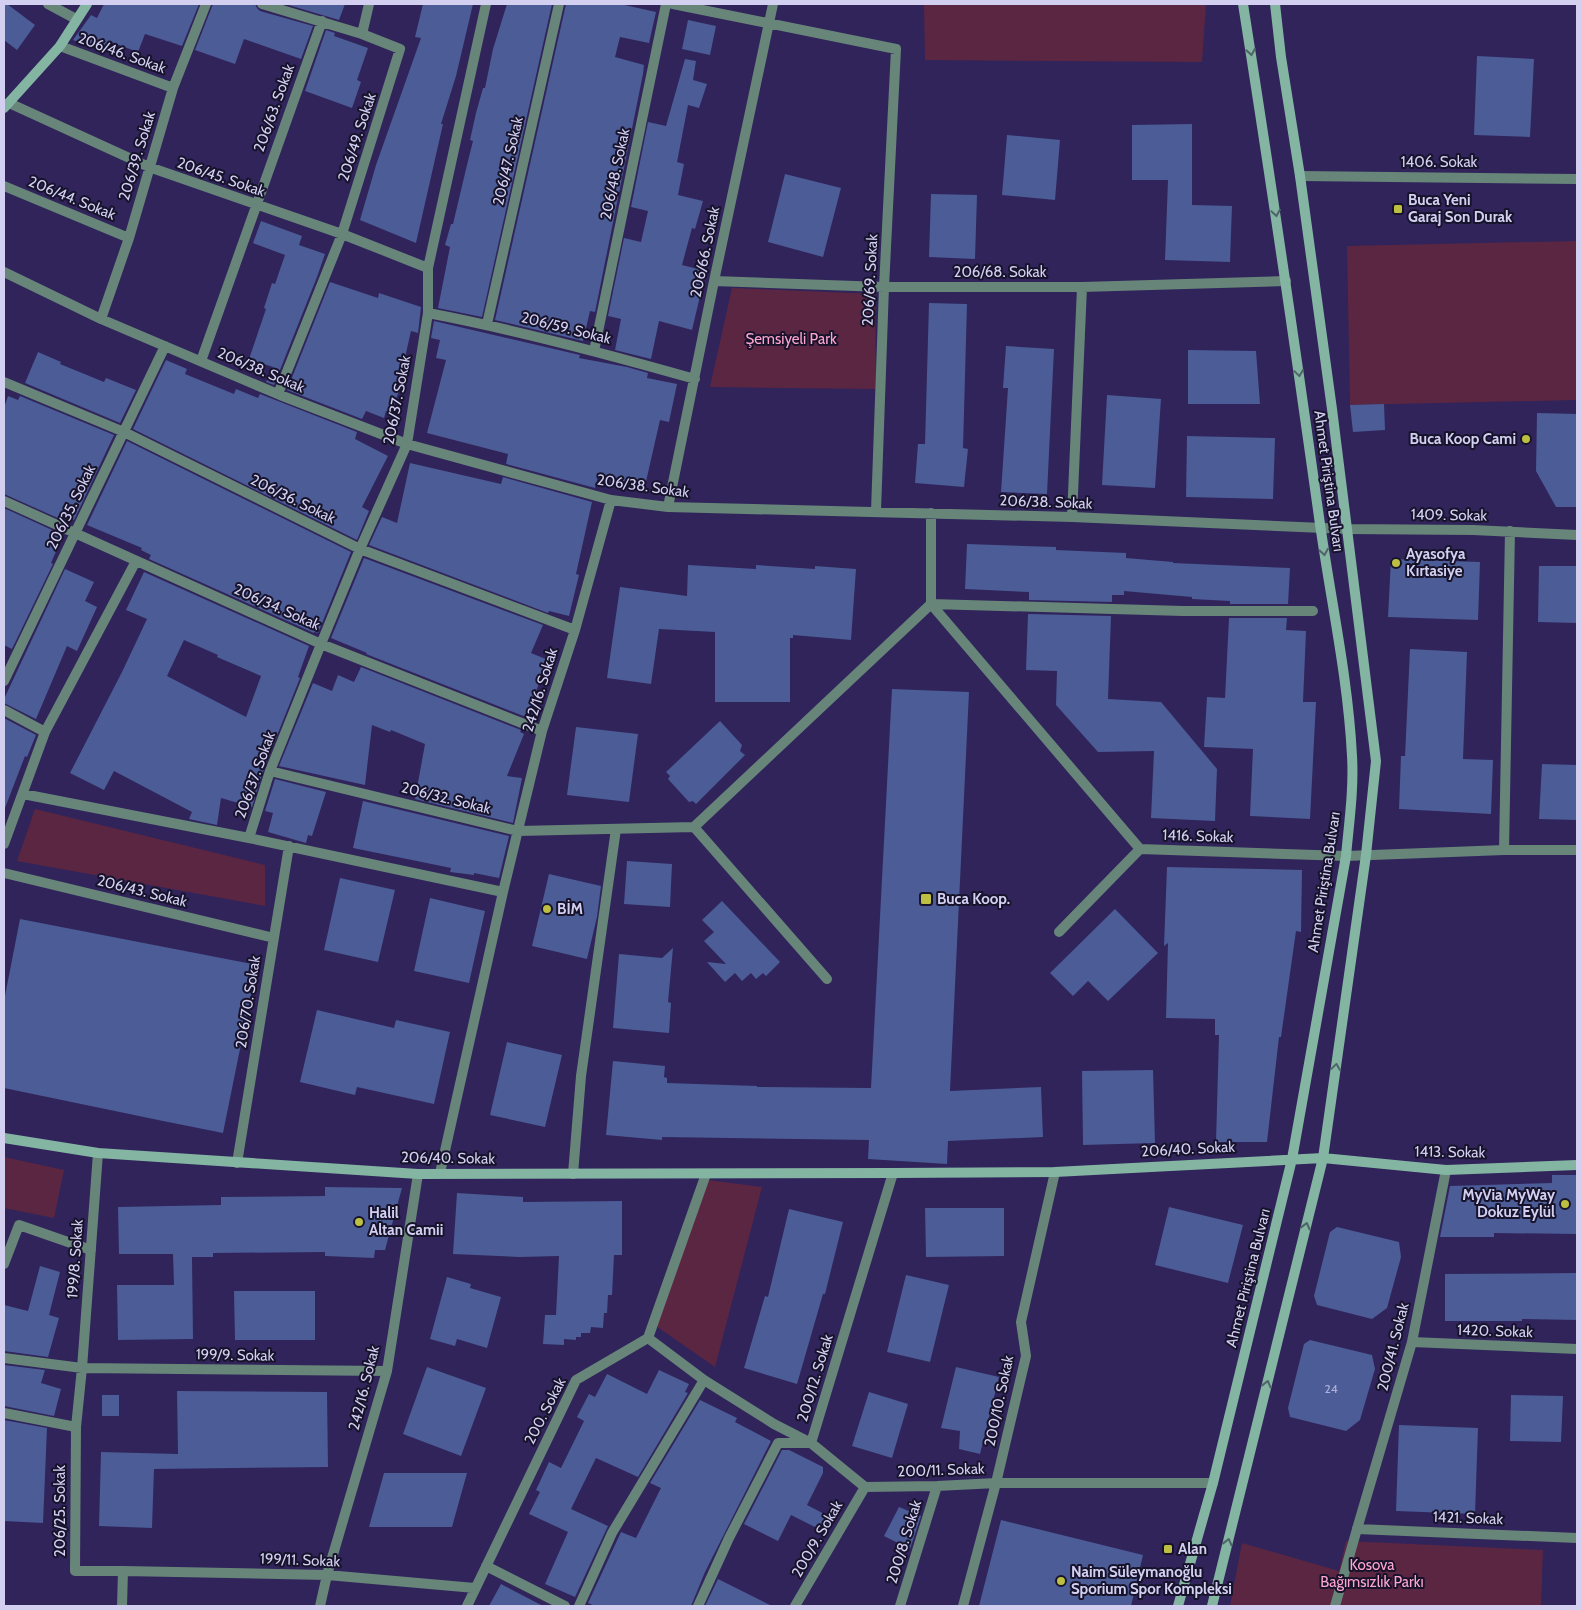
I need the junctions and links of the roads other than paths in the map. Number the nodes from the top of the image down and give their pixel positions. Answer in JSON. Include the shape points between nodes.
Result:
{"nodes":[{"id":1,"x":48,"y":4,"type":"edge"},
{"id":2,"x":87,"y":4,"type":"edge"},
{"id":3,"x":206,"y":4,"type":"edge"},
{"id":4,"x":262,"y":4,"type":"edge"},
{"id":5,"x":369,"y":4,"type":"edge"},
{"id":6,"x":486,"y":4,"type":"edge"},
{"id":7,"x":559,"y":4,"type":"edge"},
{"id":8,"x":666,"y":4,"type":"edge"},
{"id":9,"x":673,"y":4,"type":"edge"},
{"id":10,"x":773,"y":4,"type":"edge"},
{"id":11,"x":1243,"y":4,"type":"edge"},
{"id":12,"x":1275,"y":4,"type":"edge"},
{"id":13,"x":76,"y":20,"type":"junction"},
{"id":14,"x":322,"y":21,"type":"junction"},
{"id":15,"x":768,"y":24,"type":"junction"},
{"id":16,"x":362,"y":34,"type":"junction"},
{"id":17,"x":60,"y":46,"type":"junction"},
{"id":18,"x":174,"y":88,"type":"junction"},
{"id":19,"x":6,"y":105,"type":"edge"},
{"id":20,"x":149,"y":167,"type":"junction"},
{"id":21,"x":1300,"y":176,"type":"junction"},
{"id":22,"x":1577,"y":178,"type":"edge"},
{"id":23,"x":4,"y":186,"type":"edge"},
{"id":24,"x":256,"y":205,"type":"junction"},
{"id":25,"x":342,"y":234,"type":"junction"},
{"id":26,"x":129,"y":238,"type":"junction"},
{"id":27,"x":428,"y":268,"type":"junction"},
{"id":28,"x":4,"y":272,"type":"edge"},
{"id":29,"x":714,"y":281,"type":"junction"},
{"id":30,"x":1286,"y":281,"type":"junction"},
{"id":31,"x":884,"y":287,"type":"junction"},
{"id":32,"x":1082,"y":287,"type":"junction"},
{"id":33,"x":428,"y":313,"type":"junction"},
{"id":34,"x":101,"y":319,"type":"junction"},
{"id":35,"x":487,"y":324,"type":"junction"},
{"id":36,"x":165,"y":346,"type":"junction"},
{"id":37,"x":594,"y":350,"type":"junction"},
{"id":38,"x":201,"y":361,"type":"junction"},
{"id":39,"x":695,"y":379,"type":"junction"},
{"id":40,"x":4,"y":382,"type":"edge"},
{"id":41,"x":278,"y":394,"type":"junction"},
{"id":42,"x":124,"y":432,"type":"junction"},
{"id":43,"x":407,"y":444,"type":"junction"},
{"id":44,"x":611,"y":500,"type":"junction"},
{"id":45,"x":4,"y":501,"type":"edge"},
{"id":46,"x":668,"y":507,"type":"junction"},
{"id":47,"x":876,"y":511,"type":"junction"},
{"id":48,"x":931,"y":513,"type":"junction"},
{"id":49,"x":1072,"y":517,"type":"junction"},
{"id":50,"x":1320,"y":528,"type":"junction"},
{"id":51,"x":1347,"y":529,"type":"junction"},
{"id":52,"x":1510,"y":531,"type":"junction"},
{"id":53,"x":75,"y":533,"type":"junction"},
{"id":54,"x":1577,"y":535,"type":"edge"},
{"id":55,"x":360,"y":549,"type":"junction"},
{"id":56,"x":136,"y":560,"type":"junction"},
{"id":57,"x":931,"y":604,"type":"junction"},
{"id":58,"x":1313,"y":611,"type":"dead end"},
{"id":59,"x":575,"y":630,"type":"junction"},
{"id":60,"x":321,"y":644,"type":"junction"},
{"id":61,"x":4,"y":680,"type":"edge"},
{"id":62,"x":4,"y":710,"type":"edge"},
{"id":63,"x":542,"y":731,"type":"junction"},
{"id":64,"x":46,"y":732,"type":"junction"},
{"id":65,"x":270,"y":771,"type":"junction"},
{"id":66,"x":23,"y":794,"type":"junction"},
{"id":67,"x":694,"y":827,"type":"junction"},
{"id":68,"x":616,"y":829,"type":"junction"},
{"id":69,"x":518,"y":831,"type":"junction"},
{"id":70,"x":248,"y":838,"type":"junction"},
{"id":71,"x":4,"y":844,"type":"edge"},
{"id":72,"x":289,"y":846,"type":"junction"},
{"id":73,"x":1140,"y":849,"type":"junction"},
{"id":74,"x":1504,"y":850,"type":"junction"},
{"id":75,"x":1577,"y":850,"type":"edge"},
{"id":76,"x":1346,"y":856,"type":"junction"},
{"id":77,"x":1366,"y":856,"type":"junction"},
{"id":78,"x":4,"y":873,"type":"edge"},
{"id":79,"x":503,"y":892,"type":"junction"},
{"id":80,"x":1059,"y":932,"type":"dead end"},
{"id":81,"x":274,"y":938,"type":"junction"},
{"id":82,"x":827,"y":979,"type":"dead end"},
{"id":83,"x":4,"y":1138,"type":"edge"},
{"id":84,"x":98,"y":1153,"type":"junction"},
{"id":85,"x":1323,"y":1158,"type":"junction"},
{"id":86,"x":1292,"y":1159,"type":"junction"},
{"id":87,"x":237,"y":1163,"type":"junction"},
{"id":88,"x":1577,"y":1166,"type":"edge"},
{"id":89,"x":1446,"y":1170,"type":"junction"},
{"id":90,"x":1055,"y":1172,"type":"junction"},
{"id":91,"x":418,"y":1174,"type":"junction"},
{"id":92,"x":440,"y":1174,"type":"junction"},
{"id":93,"x":573,"y":1174,"type":"junction"},
{"id":94,"x":706,"y":1174,"type":"junction"},
{"id":95,"x":893,"y":1174,"type":"junction"},
{"id":96,"x":91,"y":1250,"type":"junction"},
{"id":97,"x":4,"y":1264,"type":"edge"},
{"id":98,"x":648,"y":1338,"type":"junction"},
{"id":99,"x":1412,"y":1342,"type":"junction"},
{"id":100,"x":1577,"y":1350,"type":"edge"},
{"id":101,"x":4,"y":1358,"type":"edge"},
{"id":102,"x":82,"y":1368,"type":"junction"},
{"id":103,"x":387,"y":1371,"type":"junction"},
{"id":104,"x":704,"y":1380,"type":"junction"},
{"id":105,"x":4,"y":1413,"type":"edge"},
{"id":106,"x":76,"y":1427,"type":"junction"},
{"id":107,"x":811,"y":1443,"type":"junction"},
{"id":108,"x":996,"y":1483,"type":"junction"},
{"id":109,"x":1213,"y":1483,"type":"junction"},
{"id":110,"x":937,"y":1486,"type":"junction"},
{"id":111,"x":865,"y":1487,"type":"junction"},
{"id":112,"x":1357,"y":1529,"type":"junction"},
{"id":113,"x":1577,"y":1538,"type":"edge"},
{"id":114,"x":486,"y":1566,"type":"junction"},
{"id":115,"x":123,"y":1571,"type":"junction"},
{"id":116,"x":327,"y":1575,"type":"junction"},
{"id":117,"x":475,"y":1588,"type":"junction"},
{"id":118,"x":122,"y":1606,"type":"edge"},
{"id":119,"x":320,"y":1606,"type":"edge"},
{"id":120,"x":467,"y":1606,"type":"edge"},
{"id":121,"x":565,"y":1606,"type":"edge"},
{"id":122,"x":579,"y":1606,"type":"edge"},
{"id":123,"x":698,"y":1606,"type":"edge"},
{"id":124,"x":795,"y":1606,"type":"edge"},
{"id":125,"x":900,"y":1606,"type":"edge"},
{"id":126,"x":963,"y":1606,"type":"edge"},
{"id":127,"x":1178,"y":1606,"type":"edge"},
{"id":128,"x":1212,"y":1606,"type":"edge"},
{"id":129,"x":1335,"y":1606,"type":"edge"}],
"edges":[{"from":1,"to":13,"type":"street"},
{"from":2,"to":13,"type":"main road"},
{"from":3,"to":18,"type":"street","name":"206/39. Sokak"},
{"from":4,"to":14,"type":"street"},
{"from":5,"to":16,"type":"street"},
{"from":6,"to":27,"type":"street","name":"206/37. Sokak"},
{"from":7,"to":35,"type":"street","name":"206/47. Sokak"},
{"from":8,"to":37,"type":"street","name":"206/48. Sokak"},
{"from":9,"to":15,"type":"street"},
{"from":10,"to":15,"type":"street","name":"206/66. Sokak"},
{"from":11,"to":30,"type":"main road","name":"Ahmet Piriştina Bulvarı","one_way":true},
{"from":12,"to":21,"type":"main road","name":"Ahmet Piriştina Bulvarı"},
{"from":13,"to":17,"type":"main road"},
{"from":14,"to":16,"type":"street"},
{"from":14,"to":24,"type":"street","name":"206/63. Sokak"},
{"from":15,"to":29,"type":"street","name":"206/66. Sokak"},
{"from":15,"to":31,"type":"street","name":"206/69. Sokak","via":[[896,50]]},
{"from":16,"to":25,"type":"street","name":"206/49. Sokak","via":[[400,49]]},
{"from":17,"to":18,"type":"street","name":"206/46. Sokak"},
{"from":17,"to":19,"type":"main road"},
{"from":18,"to":20,"type":"street","name":"206/39. Sokak"},
{"from":19,"to":20,"type":"street","name":"206/45. Sokak"},
{"from":20,"to":24,"type":"street","name":"206/45. Sokak"},
{"from":20,"to":26,"type":"street","name":"206/39. Sokak"},
{"from":21,"to":22,"type":"street","name":"1406. Sokak"},
{"from":21,"to":51,"type":"main road","name":"Ahmet Piriştina Bulvarı"},
{"from":23,"to":26,"type":"street","name":"206/44. Sokak"},
{"from":24,"to":25,"type":"street","name":"206/45. Sokak"},
{"from":24,"to":38,"type":"street","name":"206/63. Sokak"},
{"from":25,"to":27,"type":"street","name":"206/45. Sokak"},
{"from":25,"to":41,"type":"street","name":"206/49. Sokak"},
{"from":26,"to":34,"type":"street","name":"206/39. Sokak"},
{"from":27,"to":33,"type":"street","name":"206/37. Sokak"},
{"from":28,"to":34,"type":"street","name":"206/38. Sokak"},
{"from":29,"to":31,"type":"street","name":"206/68. Sokak"},
{"from":29,"to":39,"type":"street","name":"206/66. Sokak"},
{"from":30,"to":32,"type":"street","name":"206/68. Sokak"},
{"from":30,"to":50,"type":"main road","name":"Ahmet Piriştina Bulvarı","one_way":true},
{"from":31,"to":32,"type":"street","name":"206/68. Sokak"},
{"from":31,"to":47,"type":"street","name":"206/69. Sokak"},
{"from":32,"to":49,"type":"street"},
{"from":33,"to":35,"type":"street","name":"206/59. Sokak"},
{"from":33,"to":43,"type":"street","name":"206/37. Sokak"},
{"from":34,"to":36,"type":"street","name":"206/38. Sokak"},
{"from":35,"to":37,"type":"street","name":"206/59. Sokak"},
{"from":36,"to":38,"type":"street","name":"206/38. Sokak"},
{"from":36,"to":42,"type":"street","name":"206/35. Sokak"},
{"from":37,"to":39,"type":"street","name":"206/59. Sokak"},
{"from":38,"to":41,"type":"street","name":"206/38. Sokak"},
{"from":39,"to":46,"type":"street","name":"206/66. Sokak"},
{"from":40,"to":42,"type":"street","name":"206/36. Sokak"},
{"from":41,"to":43,"type":"street","name":"206/38. Sokak"},
{"from":42,"to":53,"type":"street","name":"206/35. Sokak"},
{"from":42,"to":55,"type":"street","name":"206/36. Sokak"},
{"from":43,"to":44,"type":"street","name":"206/38. Sokak"},
{"from":43,"to":55,"type":"street","name":"206/37. Sokak"},
{"from":44,"to":46,"type":"street","name":"206/38. Sokak"},
{"from":44,"to":59,"type":"street","name":"242/16. Sokak"},
{"from":45,"to":53,"type":"street","name":"206/34. Sokak"},
{"from":46,"to":47,"type":"street","name":"206/38. Sokak"},
{"from":47,"to":48,"type":"street","name":"206/38. Sokak"},
{"from":48,"to":49,"type":"street","name":"206/38. Sokak"},
{"from":48,"to":57,"type":"street"},
{"from":49,"to":50,"type":"street","name":"206/38. Sokak"},
{"from":50,"to":51,"type":"street","name":"1409. Sokak"},
{"from":50,"to":76,"type":"main road","name":"Ahmet Piriştina Bulvarı","one_way":true,"via":[[1346,688],[1352,758]]},
{"from":51,"to":52,"type":"street","name":"1409. Sokak"},
{"from":51,"to":77,"type":"main road","name":"Ahmet Piriştina Bulvarı","via":[[1376,761]]},
{"from":52,"to":54,"type":"street","name":"1409. Sokak"},
{"from":52,"to":74,"type":"street"},
{"from":53,"to":56,"type":"street","name":"206/34. Sokak"},
{"from":53,"to":61,"type":"street","name":"206/35. Sokak"},
{"from":55,"to":59,"type":"street","name":"206/36. Sokak"},
{"from":55,"to":60,"type":"street","name":"206/37. Sokak"},
{"from":56,"to":60,"type":"street","name":"206/34. Sokak"},
{"from":56,"to":64,"type":"street"},
{"from":57,"to":58,"type":"street"},
{"from":57,"to":67,"type":"street"},
{"from":57,"to":73,"type":"street"},
{"from":59,"to":63,"type":"street","name":"242/16. Sokak"},
{"from":60,"to":63,"type":"street","name":"206/34. Sokak"},
{"from":60,"to":65,"type":"street","name":"206/37. Sokak"},
{"from":62,"to":64,"type":"street"},
{"from":63,"to":69,"type":"street","name":"242/16. Sokak"},
{"from":64,"to":66,"type":"street"},
{"from":65,"to":69,"type":"street","name":"206/32. Sokak"},
{"from":65,"to":70,"type":"street","name":"206/37. Sokak"},
{"from":66,"to":70,"type":"street","name":"206/37. Sokak"},
{"from":66,"to":71,"type":"street"},
{"from":67,"to":68,"type":"street","name":"206/32. Sokak"},
{"from":67,"to":82,"type":"street"},
{"from":68,"to":69,"type":"street","name":"206/32. Sokak"},
{"from":68,"to":93,"type":"street","via":[[581,1076]]},
{"from":69,"to":79,"type":"street","name":"242/16. Sokak"},
{"from":70,"to":72,"type":"street","name":"206/37. Sokak"},
{"from":72,"to":79,"type":"street"},
{"from":72,"to":81,"type":"street","name":"206/70. Sokak"},
{"from":73,"to":76,"type":"street","name":"1416. Sokak"},
{"from":73,"to":80,"type":"street"},
{"from":74,"to":75,"type":"street","name":"1416. Sokak"},
{"from":74,"to":77,"type":"street","name":"1416. Sokak"},
{"from":76,"to":77,"type":"street","name":"1416. Sokak"},
{"from":76,"to":86,"type":"main road","name":"Ahmet Piriştina Bulvarı"},
{"from":85,"to":77,"type":"main road","name":"Ahmet Piriştina Bulvarı","one_way":true},
{"from":78,"to":81,"type":"street","name":"206/43. Sokak"},
{"from":79,"to":92,"type":"street","name":"242/16. Sokak"},
{"from":81,"to":87,"type":"street","name":"206/70. Sokak"},
{"from":83,"to":84,"type":"main road","name":"206/40. Sokak"},
{"from":84,"to":87,"type":"main road","name":"206/40. Sokak"},
{"from":84,"to":96,"type":"street","name":"199/8. Sokak"},
{"from":85,"to":86,"type":"main road","name":"206/40. Sokak"},
{"from":85,"to":89,"type":"main road","name":"1413. Sokak"},
{"from":128,"to":85,"type":"main road","name":"Ahmet Piriştina Bulvarı","one_way":true},
{"from":86,"to":90,"type":"main road","name":"206/40. Sokak"},
{"from":86,"to":109,"type":"main road","name":"Ahmet Piriştina Bulvarı"},
{"from":87,"to":91,"type":"main road","name":"206/40. Sokak"},
{"from":88,"to":89,"type":"main road","name":"1413. Sokak"},
{"from":89,"to":99,"type":"street","name":"200/41. Sokak"},
{"from":90,"to":95,"type":"main road","name":"206/40. Sokak"},
{"from":90,"to":108,"type":"street","name":"200/10. Sokak","via":[[1021,1322],[1026,1356]]},
{"from":91,"to":92,"type":"main road","name":"206/40. Sokak"},
{"from":91,"to":103,"type":"street","name":"242/16. Sokak"},
{"from":92,"to":93,"type":"main road","name":"206/40. Sokak"},
{"from":93,"to":94,"type":"main road","name":"206/40. Sokak"},
{"from":94,"to":95,"type":"main road","name":"206/40. Sokak"},
{"from":94,"to":98,"type":"street"},
{"from":95,"to":107,"type":"street","name":"200/12. Sokak"},
{"from":96,"to":97,"type":"street","via":[[19,1225]]},
{"from":96,"to":102,"type":"street","name":"199/8. Sokak"},
{"from":98,"to":104,"type":"street"},
{"from":98,"to":114,"type":"street","name":"200. Sokak","via":[[576,1380]]},
{"from":99,"to":100,"type":"street","name":"1420. Sokak"},
{"from":99,"to":112,"type":"street","name":"200/41. Sokak"},
{"from":101,"to":102,"type":"street","name":"199/9. Sokak"},
{"from":102,"to":103,"type":"street","name":"199/9. Sokak"},
{"from":102,"to":106,"type":"street","name":"206/25. Sokak"},
{"from":103,"to":116,"type":"street","name":"242/16. Sokak"},
{"from":104,"to":107,"type":"street"},
{"from":104,"to":122,"type":"street","via":[[612,1534]]},
{"from":105,"to":106,"type":"street"},
{"from":106,"to":115,"type":"street","name":"206/25. Sokak","via":[[75,1571]]},
{"from":107,"to":111,"type":"street"},
{"from":107,"to":123,"type":"street","name":"200/12. Sokak","via":[[778,1443]]},
{"from":108,"to":109,"type":"street","name":"200/11. Sokak"},
{"from":108,"to":110,"type":"street","name":"200/11. Sokak"},
{"from":108,"to":126,"type":"street","name":"200/10. Sokak"},
{"from":109,"to":127,"type":"main road","name":"Ahmet Piriştina Bulvarı"},
{"from":110,"to":111,"type":"street","name":"200/11. Sokak"},
{"from":110,"to":125,"type":"street","name":"200/8. Sokak"},
{"from":111,"to":124,"type":"street","name":"200/9. Sokak"},
{"from":112,"to":113,"type":"street","name":"1421. Sokak"},
{"from":112,"to":129,"type":"street","name":"200/41. Sokak"},
{"from":114,"to":117,"type":"street","name":"200. Sokak"},
{"from":114,"to":121,"type":"street"},
{"from":115,"to":116,"type":"street","name":"199/11. Sokak"},
{"from":115,"to":118,"type":"street"},
{"from":116,"to":117,"type":"street","name":"199/11. Sokak"},
{"from":116,"to":119,"type":"street","name":"242/16. Sokak"},
{"from":117,"to":120,"type":"street","name":"200. Sokak"}]}
